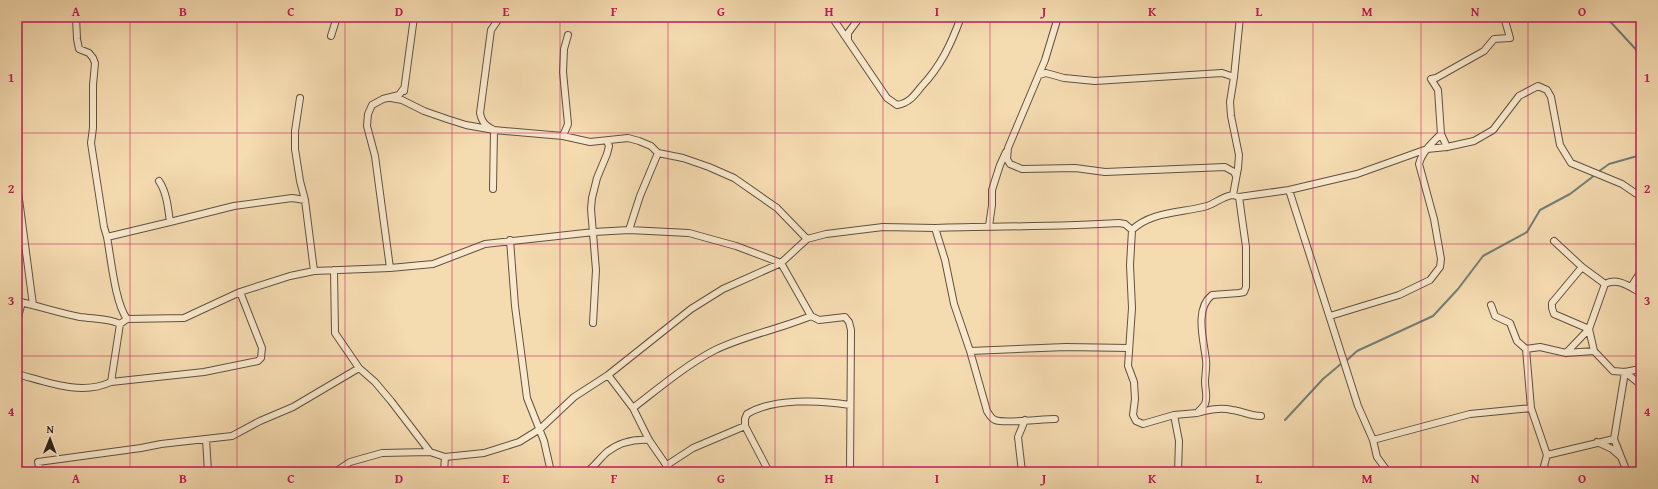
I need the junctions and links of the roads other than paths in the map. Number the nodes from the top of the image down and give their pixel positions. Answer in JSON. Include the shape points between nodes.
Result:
{"nodes":[{"id":1,"x":76,"y":17,"type":"edge"},
{"id":2,"x":336,"y":17,"type":"edge"},
{"id":3,"x":414,"y":17,"type":"edge"},
{"id":4,"x":500,"y":17,"type":"edge"},
{"id":5,"x":832,"y":17,"type":"edge"},
{"id":6,"x":860,"y":17,"type":"edge"},
{"id":7,"x":961,"y":17,"type":"edge"},
{"id":8,"x":1058,"y":17,"type":"edge"},
{"id":9,"x":1240,"y":17,"type":"edge"},
{"id":10,"x":1504,"y":17,"type":"edge"},
{"id":11,"x":568,"y":35,"type":"dead end"},
{"id":12,"x":331,"y":36,"type":"dead end"},
{"id":13,"x":848,"y":40,"type":"junction"},
{"id":14,"x":1045,"y":60,"type":"junction"},
{"id":15,"x":1050,"y":74,"type":"junction"},
{"id":16,"x":1039,"y":75,"type":"junction"},
{"id":17,"x":1234,"y":77,"type":"junction"},
{"id":18,"x":404,"y":88,"type":"junction"},
{"id":19,"x":300,"y":98,"type":"dead end"},
{"id":20,"x":391,"y":98,"type":"junction"},
{"id":21,"x":409,"y":103,"type":"junction"},
{"id":22,"x":494,"y":130,"type":"junction"},
{"id":23,"x":1440,"y":134,"type":"junction"},
{"id":24,"x":563,"y":136,"type":"junction"},
{"id":25,"x":607,"y":141,"type":"junction"},
{"id":26,"x":1447,"y":147,"type":"junction"},
{"id":27,"x":1008,"y":148,"type":"junction"},
{"id":28,"x":1427,"y":149,"type":"junction"},
{"id":29,"x":658,"y":153,"type":"junction"},
{"id":30,"x":1236,"y":176,"type":"junction"},
{"id":31,"x":159,"y":181,"type":"dead end"},
{"id":32,"x":17,"y":184,"type":"edge"},
{"id":33,"x":493,"y":189,"type":"dead end"},
{"id":34,"x":1288,"y":190,"type":"junction"},
{"id":35,"x":1236,"y":196,"type":"junction"},
{"id":36,"x":1641,"y":197,"type":"edge"},
{"id":37,"x":305,"y":200,"type":"junction"},
{"id":38,"x":170,"y":222,"type":"junction"},
{"id":39,"x":989,"y":226,"type":"junction"},
{"id":40,"x":935,"y":228,"type":"junction"},
{"id":41,"x":629,"y":230,"type":"junction"},
{"id":42,"x":1132,"y":230,"type":"junction"},
{"id":43,"x":594,"y":232,"type":"junction"},
{"id":44,"x":107,"y":237,"type":"junction"},
{"id":45,"x":807,"y":239,"type":"junction"},
{"id":46,"x":510,"y":240,"type":"junction"},
{"id":47,"x":1554,"y":241,"type":"dead end"},
{"id":48,"x":781,"y":263,"type":"junction"},
{"id":49,"x":1582,"y":267,"type":"junction"},
{"id":50,"x":390,"y":268,"type":"junction"},
{"id":51,"x":334,"y":270,"type":"junction"},
{"id":52,"x":314,"y":271,"type":"junction"},
{"id":53,"x":1641,"y":271,"type":"edge"},
{"id":54,"x":1605,"y":284,"type":"junction"},
{"id":55,"x":1631,"y":287,"type":"junction"},
{"id":56,"x":240,"y":292,"type":"junction"},
{"id":57,"x":1641,"y":294,"type":"edge"},
{"id":58,"x":20,"y":301,"type":"edge"},
{"id":59,"x":33,"y":305,"type":"junction"},
{"id":60,"x":1491,"y":305,"type":"dead end"},
{"id":61,"x":811,"y":316,"type":"junction"},
{"id":62,"x":1330,"y":316,"type":"junction"},
{"id":63,"x":127,"y":319,"type":"junction"},
{"id":64,"x":17,"y":321,"type":"edge"},
{"id":65,"x":593,"y":323,"type":"dead end"},
{"id":66,"x":120,"y":324,"type":"junction"},
{"id":67,"x":1589,"y":329,"type":"junction"},
{"id":68,"x":1129,"y":348,"type":"junction"},
{"id":69,"x":1526,"y":349,"type":"junction"},
{"id":70,"x":970,"y":351,"type":"junction"},
{"id":71,"x":1594,"y":351,"type":"junction"},
{"id":72,"x":1566,"y":353,"type":"junction"},
{"id":73,"x":359,"y":368,"type":"junction"},
{"id":74,"x":1641,"y":368,"type":"edge"},
{"id":75,"x":1625,"y":372,"type":"junction"},
{"id":76,"x":17,"y":374,"type":"edge"},
{"id":77,"x":608,"y":375,"type":"junction"},
{"id":78,"x":111,"y":382,"type":"junction"},
{"id":79,"x":1641,"y":384,"type":"edge"},
{"id":80,"x":850,"y":405,"type":"junction"},
{"id":81,"x":632,"y":408,"type":"junction"},
{"id":82,"x":1531,"y":408,"type":"junction"},
{"id":83,"x":1197,"y":413,"type":"junction"},
{"id":84,"x":1174,"y":415,"type":"junction"},
{"id":85,"x":1261,"y":416,"type":"dead end"},
{"id":86,"x":1055,"y":419,"type":"dead end"},
{"id":87,"x":1025,"y":420,"type":"junction"},
{"id":88,"x":745,"y":426,"type":"junction"},
{"id":89,"x":540,"y":429,"type":"junction"},
{"id":90,"x":1614,"y":438,"type":"junction"},
{"id":91,"x":206,"y":439,"type":"junction"},
{"id":92,"x":649,"y":440,"type":"junction"},
{"id":93,"x":1372,"y":440,"type":"junction"},
{"id":94,"x":1597,"y":442,"type":"junction"},
{"id":95,"x":430,"y":452,"type":"junction"},
{"id":96,"x":1547,"y":455,"type":"junction"},
{"id":97,"x":445,"y":457,"type":"junction"},
{"id":98,"x":1622,"y":457,"type":"junction"},
{"id":99,"x":667,"y":465,"type":"junction"},
{"id":100,"x":337,"y":471,"type":"edge"},
{"id":101,"x":40,"y":472,"type":"edge"},
{"id":102,"x":208,"y":472,"type":"edge"},
{"id":103,"x":444,"y":472,"type":"edge"},
{"id":104,"x":551,"y":472,"type":"edge"},
{"id":105,"x":587,"y":472,"type":"edge"},
{"id":106,"x":671,"y":472,"type":"edge"},
{"id":107,"x":768,"y":472,"type":"edge"},
{"id":108,"x":850,"y":472,"type":"edge"},
{"id":109,"x":1022,"y":472,"type":"edge"},
{"id":110,"x":1178,"y":472,"type":"edge"},
{"id":111,"x":1388,"y":472,"type":"edge"},
{"id":112,"x":1547,"y":472,"type":"edge"},
{"id":113,"x":1627,"y":472,"type":"edge"}],
"edges":[{"from":1,"to":44,"type":"street","via":[[79,49],[89,53],[95,63],[91,143]]},
{"from":2,"to":12,"type":"street"},
{"from":3,"to":18,"type":"street"},
{"from":4,"to":22,"type":"street","via":[[491,30],[480,113],[485,125]]},
{"from":5,"to":13,"type":"street"},
{"from":6,"to":13,"type":"street","via":[[848,33]]},
{"from":7,"to":13,"type":"street","via":[[952,42],[935,72],[909,101],[903,104],[897,105],[888,98]]},
{"from":8,"to":14,"type":"street"},
{"from":9,"to":17,"type":"street"},
{"from":10,"to":23,"type":"street","via":[[1510,38],[1494,39],[1484,51],[1431,79],[1438,90]]},
{"from":11,"to":24,"type":"street","via":[[564,49],[563,72],[568,124]]},
{"from":14,"to":15,"type":"street"},
{"from":14,"to":16,"type":"street"},
{"from":15,"to":16,"type":"street"},
{"from":15,"to":17,"type":"street","via":[[1095,81],[1222,73]]},
{"from":16,"to":27,"type":"street"},
{"from":17,"to":30,"type":"street","via":[[1230,102],[1239,155]]},
{"from":18,"to":20,"type":"street","via":[[399,95]]},
{"from":18,"to":21,"type":"street","via":[[405,99]]},
{"from":19,"to":37,"type":"street","via":[[295,149]]},
{"from":20,"to":21,"type":"street"},
{"from":20,"to":50,"type":"street","via":[[372,105],[367,126],[375,156]]},
{"from":21,"to":22,"type":"street","via":[[447,119]]},
{"from":22,"to":24,"type":"street"},
{"from":22,"to":33,"type":"street"},
{"from":23,"to":26,"type":"street"},
{"from":23,"to":28,"type":"street"},
{"from":24,"to":25,"type":"street","via":[[590,142]]},
{"from":25,"to":29,"type":"street","via":[[628,138],[651,146]]},
{"from":25,"to":43,"type":"street","via":[[607,154],[596,178],[592,198]]},
{"from":26,"to":28,"type":"street"},
{"from":26,"to":36,"type":"street","via":[[1474,141],[1493,130],[1519,96],[1538,86],[1547,90],[1551,97],[1560,145],[1571,163],[1622,184]]},
{"from":27,"to":30,"type":"street","via":[[1007,159],[1010,164],[1022,169],[1075,168],[1105,172],[1220,167],[1230,169]]},
{"from":27,"to":39,"type":"street","via":[[992,190]]},
{"from":28,"to":34,"type":"street","via":[[1357,174]]},
{"from":28,"to":62,"type":"street","via":[[1419,164],[1434,219],[1441,258],[1440,267],[1430,280],[1399,295]]},
{"from":29,"to":41,"type":"street"},
{"from":29,"to":45,"type":"street","via":[[709,167],[734,178],[777,208]]},
{"from":30,"to":35,"type":"street"},
{"from":31,"to":38,"type":"street","via":[[167,198]]},
{"from":32,"to":59,"type":"street"},
{"from":34,"to":35,"type":"street"},
{"from":34,"to":62,"type":"street"},
{"from":35,"to":42,"type":"street","via":[[1227,196],[1208,205],[1145,221]]},
{"from":35,"to":83,"type":"street","via":[[1245,240],[1246,287],[1244,292],[1212,295],[1204,304],[1202,338],[1206,361],[1206,400],[1205,405]]},
{"from":37,"to":38,"type":"street","via":[[284,199],[234,206]]},
{"from":37,"to":52,"type":"street"},
{"from":38,"to":44,"type":"street"},
{"from":39,"to":40,"type":"street"},
{"from":39,"to":42,"type":"street","via":[[1118,223],[1125,224]]},
{"from":40,"to":45,"type":"street","via":[[883,227]]},
{"from":40,"to":70,"type":"street","via":[[954,304]]},
{"from":41,"to":43,"type":"street"},
{"from":41,"to":48,"type":"street","via":[[668,231],[702,236]]},
{"from":42,"to":68,"type":"street"},
{"from":43,"to":46,"type":"street"},
{"from":43,"to":65,"type":"street","via":[[596,270]]},
{"from":44,"to":63,"type":"street","via":[[119,303]]},
{"from":45,"to":48,"type":"street"},
{"from":46,"to":50,"type":"street","via":[[486,244],[433,264]]},
{"from":46,"to":89,"type":"street","via":[[515,306],[527,398]]},
{"from":47,"to":49,"type":"street"},
{"from":48,"to":61,"type":"street"},
{"from":48,"to":77,"type":"street","via":[[723,289],[691,309]]},
{"from":49,"to":54,"type":"street"},
{"from":49,"to":67,"type":"street","via":[[1552,303],[1552,308],[1554,314]]},
{"from":50,"to":51,"type":"street"},
{"from":51,"to":52,"type":"street"},
{"from":51,"to":73,"type":"street","via":[[335,333]]},
{"from":52,"to":56,"type":"street"},
{"from":53,"to":55,"type":"street"},
{"from":54,"to":55,"type":"street","via":[[1613,281]]},
{"from":54,"to":67,"type":"street"},
{"from":55,"to":57,"type":"street"},
{"from":56,"to":63,"type":"street","via":[[184,318]]},
{"from":56,"to":78,"type":"street","via":[[262,348],[262,355],[258,361],[204,372]]},
{"from":58,"to":59,"type":"street"},
{"from":58,"to":64,"type":"street"},
{"from":59,"to":66,"type":"street"},
{"from":60,"to":69,"type":"street","via":[[1495,316],[1510,323],[1518,341]]},
{"from":61,"to":80,"type":"street","via":[[819,320],[845,317],[849,322]]},
{"from":61,"to":81,"type":"street","via":[[716,350]]},
{"from":62,"to":93,"type":"street","via":[[1358,406]]},
{"from":63,"to":66,"type":"street"},
{"from":66,"to":78,"type":"street"},
{"from":67,"to":71,"type":"street"},
{"from":67,"to":72,"type":"street"},
{"from":68,"to":70,"type":"street","via":[[1066,347]]},
{"from":68,"to":84,"type":"street","via":[[1128,366],[1134,382],[1133,415],[1136,421],[1143,424]]},
{"from":69,"to":72,"type":"street","via":[[1540,347]]},
{"from":69,"to":82,"type":"street"},
{"from":70,"to":87,"type":"street","via":[[990,417],[1004,423]]},
{"from":71,"to":72,"type":"street"},
{"from":71,"to":75,"type":"street","via":[[1613,371]]},
{"from":73,"to":91,"type":"street","via":[[293,407],[232,436]]},
{"from":73,"to":95,"type":"street","via":[[375,382]]},
{"from":74,"to":75,"type":"street"},
{"from":75,"to":79,"type":"street"},
{"from":75,"to":90,"type":"street"},
{"from":76,"to":78,"type":"street","via":[[68,387],[97,387]]},
{"from":77,"to":81,"type":"street"},
{"from":77,"to":89,"type":"street","via":[[578,394]]},
{"from":80,"to":88,"type":"street","via":[[819,402],[783,403],[750,412],[745,418]]},
{"from":80,"to":108,"type":"street"},
{"from":81,"to":92,"type":"street"},
{"from":82,"to":93,"type":"street","via":[[1470,414]]},
{"from":82,"to":96,"type":"street"},
{"from":83,"to":84,"type":"street"},
{"from":83,"to":85,"type":"street","via":[[1231,409]]},
{"from":84,"to":110,"type":"street","via":[[1179,441]]},
{"from":86,"to":87,"type":"street"},
{"from":87,"to":109,"type":"street","via":[[1018,437]]},
{"from":88,"to":99,"type":"street","via":[[694,448]]},
{"from":88,"to":107,"type":"street"},
{"from":89,"to":97,"type":"street","via":[[519,442],[484,453]]},
{"from":89,"to":104,"type":"street"},
{"from":90,"to":94,"type":"street"},
{"from":90,"to":98,"type":"street"},
{"from":91,"to":101,"type":"street","via":[[38,462]]},
{"from":91,"to":102,"type":"street"},
{"from":92,"to":99,"type":"street"},
{"from":92,"to":105,"type":"street","via":[[618,445]]},
{"from":93,"to":111,"type":"street","via":[[1377,457]]},
{"from":94,"to":96,"type":"street"},
{"from":94,"to":98,"type":"street"},
{"from":95,"to":97,"type":"street"},
{"from":95,"to":100,"type":"street","via":[[382,453],[350,462]]},
{"from":96,"to":112,"type":"street","via":[[1544,466]]},
{"from":97,"to":103,"type":"street"},
{"from":98,"to":113,"type":"street"},
{"from":99,"to":106,"type":"street"}]}
